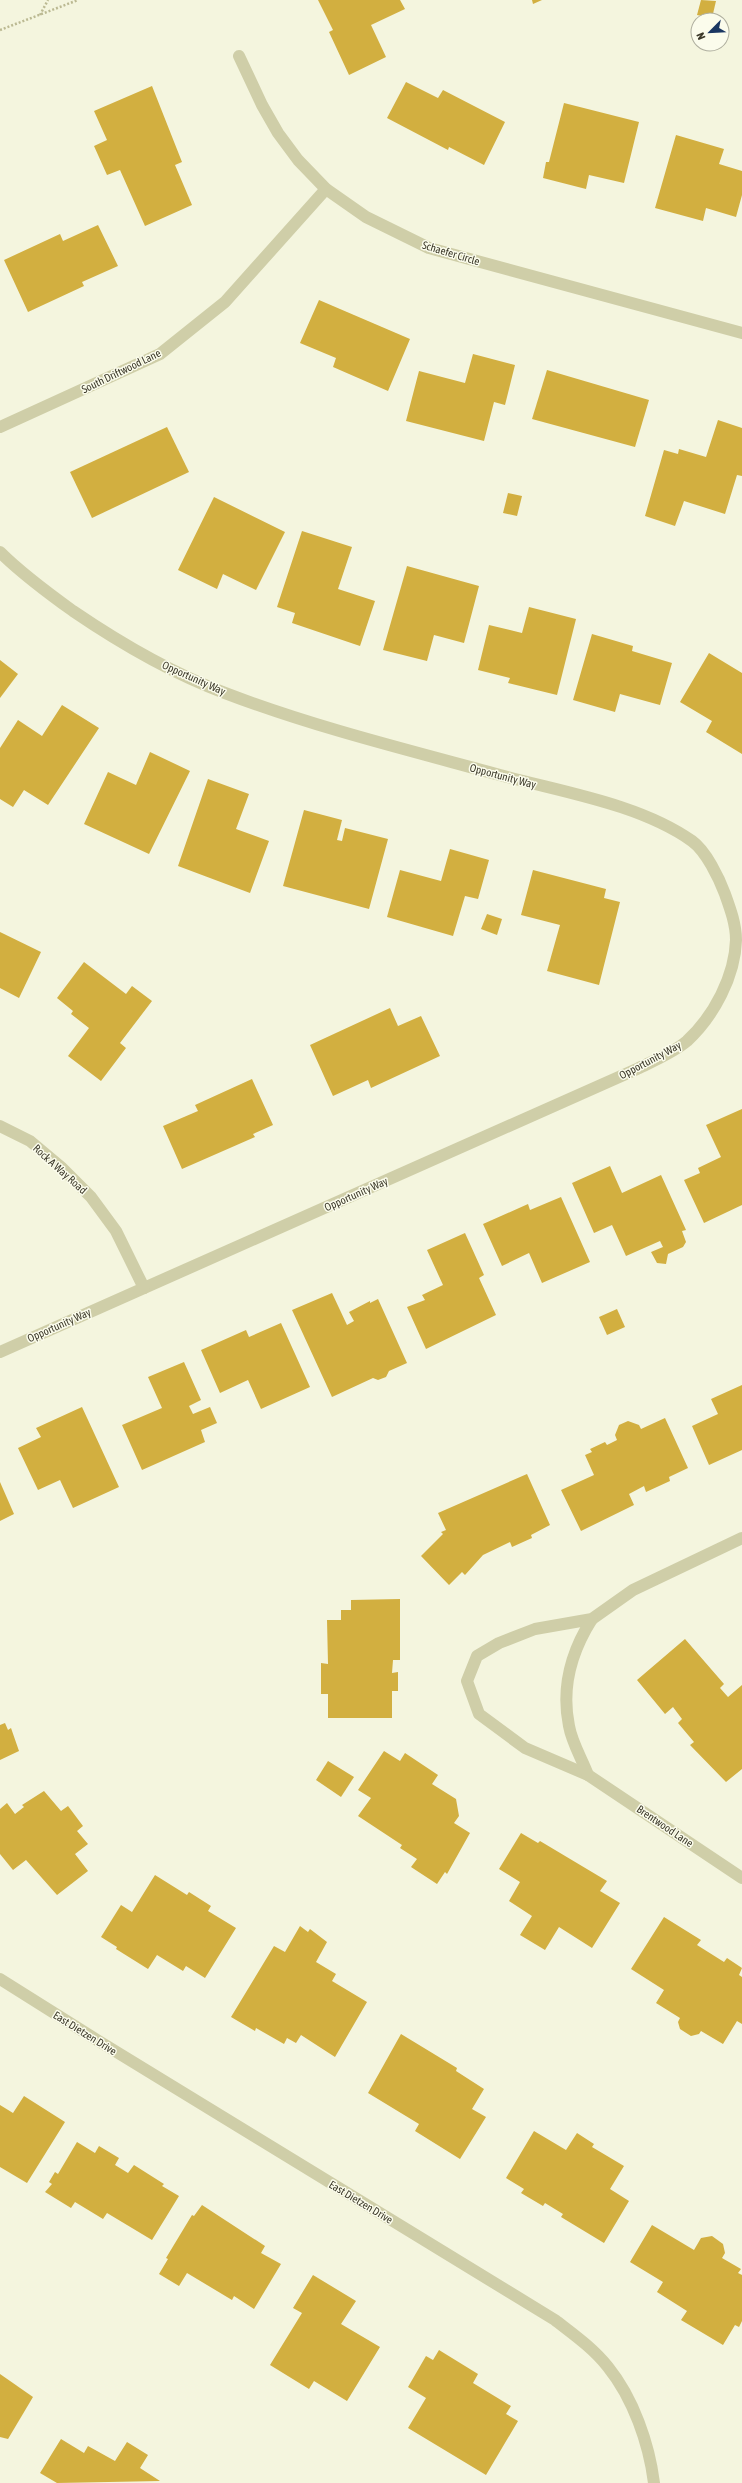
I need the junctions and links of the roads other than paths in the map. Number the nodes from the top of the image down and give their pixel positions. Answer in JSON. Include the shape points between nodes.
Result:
{"nodes":[{"id":1,"x":239,"y":56,"type":"dead end"},
{"id":2,"x":326,"y":189,"type":"junction"},
{"id":3,"x":742,"y":333,"type":"edge"},
{"id":4,"x":0,"y":427,"type":"edge"},
{"id":5,"x":0,"y":552,"type":"edge"},
{"id":6,"x":0,"y":1126,"type":"edge"},
{"id":7,"x":144,"y":1288,"type":"junction"},
{"id":8,"x":0,"y":1352,"type":"edge"},
{"id":9,"x":742,"y":1538,"type":"edge"},
{"id":10,"x":592,"y":1619,"type":"junction"},
{"id":11,"x":588,"y":1775,"type":"junction"},
{"id":12,"x":742,"y":1878,"type":"edge"},
{"id":13,"x":0,"y":1979,"type":"edge"},
{"id":14,"x":654,"y":2483,"type":"edge"}],
"edges":[{"from":1,"to":2,"type":"street","name":"Schaefer Circle","via":[[278,134],[298,160]]},
{"from":2,"to":3,"type":"street","name":"Schaefer Circle","via":[[366,217],[429,248]]},
{"from":2,"to":4,"type":"street","name":"South Driftwood Lane","via":[[225,302],[166,350]]},
{"from":5,"to":7,"type":"street","name":"Opportunity Way","via":[[54,597],[98,628],[164,665],[225,693],[351,734],[616,806],[661,823],[695,843],[719,877],[731,910],[736,938],[732,966],[720,998],[686,1042],[637,1069]]},
{"from":6,"to":7,"type":"street","name":"Rock A Way Road","via":[[30,1141],[61,1166],[91,1197],[116,1231]]},
{"from":7,"to":8,"type":"street","name":"Opportunity Way"},
{"from":9,"to":10,"type":"street","name":"Brentwood Lane","via":[[633,1590]]},
{"from":10,"to":11,"type":"street","name":"Brentwood Lane","via":[[578,1640],[569,1667],[565,1694],[569,1727]]},
{"from":10,"to":11,"type":"street","name":"Brentwood Lane","via":[[535,1629],[499,1643],[477,1656],[467,1682],[479,1714],[525,1748]]},
{"from":11,"to":12,"type":"street","name":"Brentwood Lane"},
{"from":13,"to":14,"type":"street","name":"East Dietzen Drive","via":[[555,2320],[586,2344],[608,2367],[629,2400],[644,2436]]}]}
